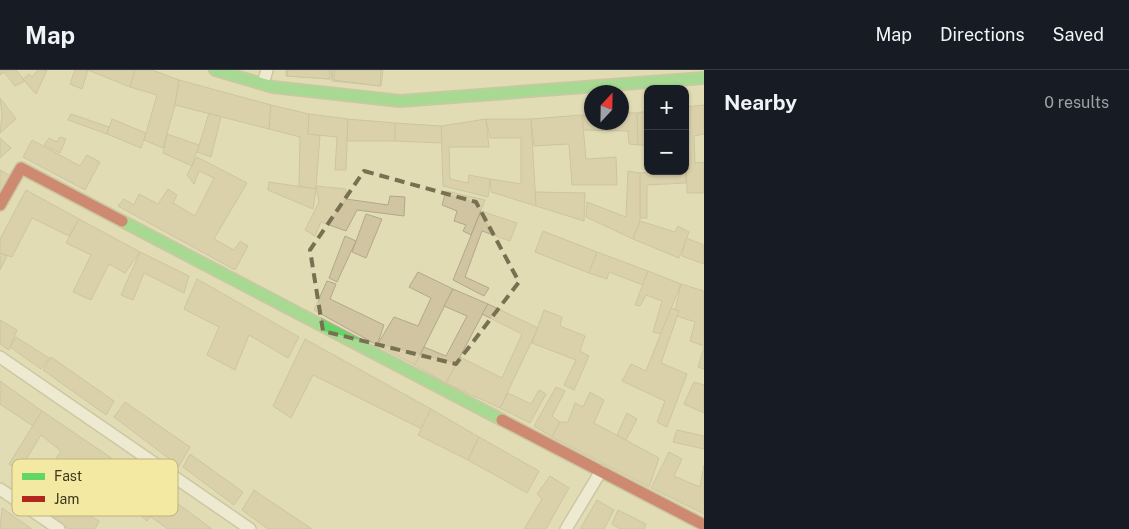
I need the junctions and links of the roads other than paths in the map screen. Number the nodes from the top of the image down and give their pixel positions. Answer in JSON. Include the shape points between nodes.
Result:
{"nodes":[{"id":1,"x":215,"y":70,"type":"edge"},
{"id":2,"x":267,"y":70,"type":"edge"},
{"id":3,"x":704,"y":78,"type":"edge"},
{"id":4,"x":263,"y":84,"type":"junction"},
{"id":5,"x":0,"y":206,"type":"edge"},
{"id":6,"x":0,"y":357,"type":"edge"},
{"id":7,"x":148,"y":459,"type":"edge"},
{"id":8,"x":601,"y":471,"type":"junction"},
{"id":9,"x":178,"y":479,"type":"edge"},
{"id":10,"x":0,"y":489,"type":"edge"},
{"id":11,"x":12,"y":498,"type":"edge"},
{"id":12,"x":38,"y":516,"type":"edge"},
{"id":13,"x":704,"y":525,"type":"edge"},
{"id":14,"x":53,"y":527,"type":"edge"},
{"id":15,"x":250,"y":529,"type":"edge"},
{"id":16,"x":566,"y":529,"type":"edge"}],
"edges":[{"from":1,"to":4,"type":"street"},
{"from":2,"to":4,"type":"street"},
{"from":3,"to":4,"type":"street","via":[[400,101]]},
{"from":5,"to":8,"type":"street","via":[[21,168]]},
{"from":6,"to":7,"type":"street"},
{"from":8,"to":13,"type":"street"},
{"from":8,"to":16,"type":"street"},
{"from":9,"to":15,"type":"street"},
{"from":10,"to":11,"type":"street"},
{"from":12,"to":14,"type":"street"}]}
